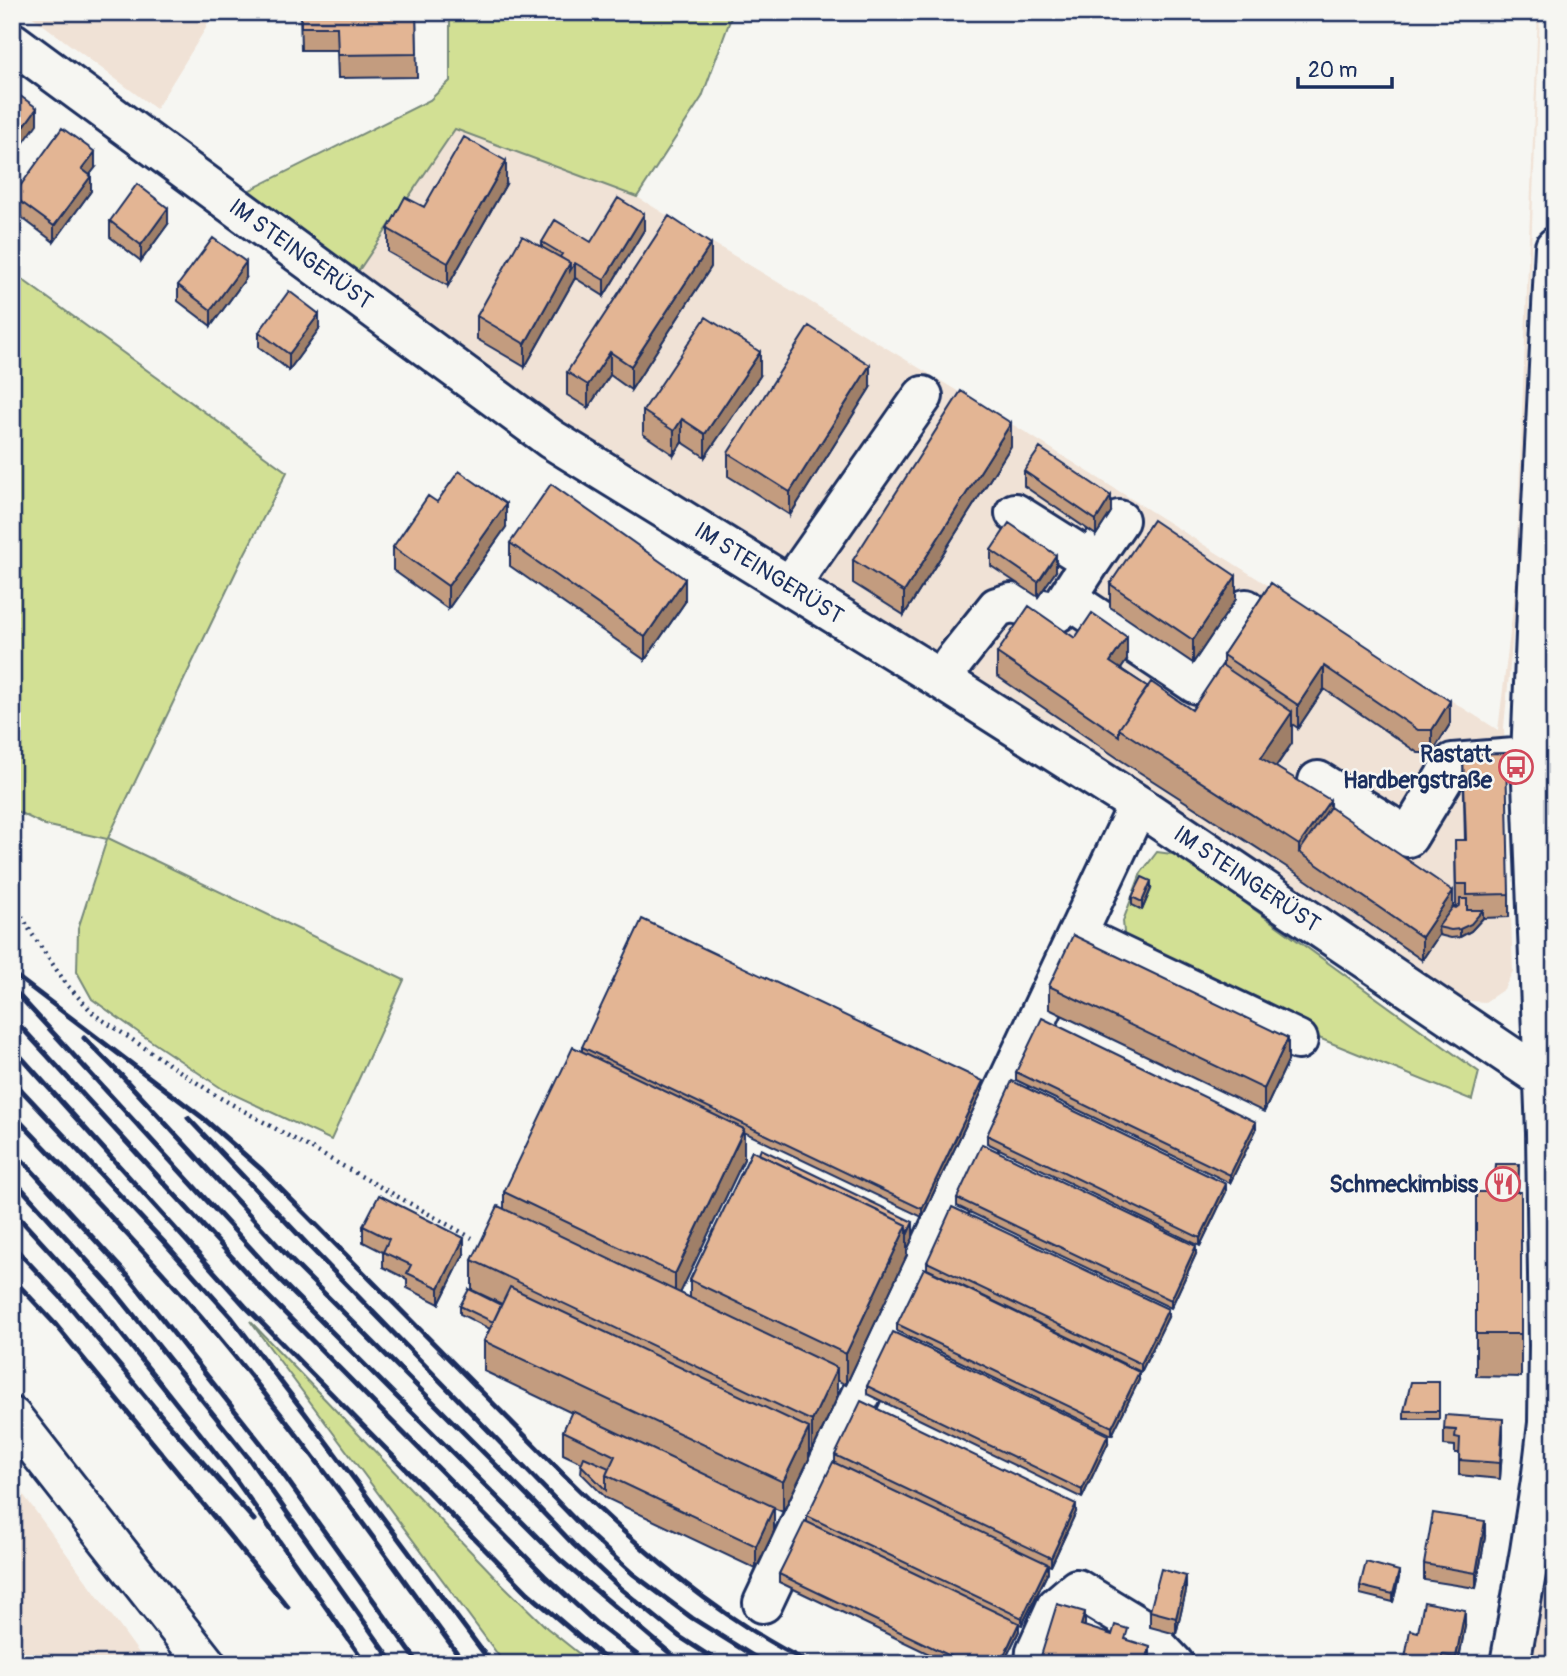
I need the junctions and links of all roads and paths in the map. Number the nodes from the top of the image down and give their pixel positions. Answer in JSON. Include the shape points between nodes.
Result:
{"nodes":[{"id":1,"x":12,"y":41,"type":"edge"},
{"id":2,"x":1555,"y":247,"type":"edge"},
{"id":3,"x":923,"y":396,"type":"dead end"},
{"id":4,"x":1015,"y":513,"type":"dead end"},
{"id":5,"x":1119,"y":520,"type":"dead end"},
{"id":6,"x":1091,"y":561,"type":"junction"},
{"id":7,"x":790,"y":586,"type":"junction"},
{"id":8,"x":1068,"y":598,"type":"junction"},
{"id":9,"x":1247,"y":609,"type":"dead end"},
{"id":10,"x":942,"y":680,"type":"junction"},
{"id":11,"x":1531,"y":757,"type":"junction"},
{"id":12,"x":1318,"y":781,"type":"dead end"},
{"id":13,"x":1138,"y":805,"type":"junction"},
{"id":14,"x":1545,"y":867,"type":"edge"},
{"id":15,"x":12,"y":898,"type":"edge"},
{"id":16,"x":1077,"y":935,"type":"junction"},
{"id":17,"x":1298,"y":1040,"type":"dead end"},
{"id":18,"x":1544,"y":1079,"type":"junction"},
{"id":19,"x":1550,"y":1135,"type":"edge"},
{"id":20,"x":472,"y":1238,"type":"dead end"},
{"id":21,"x":12,"y":1417,"type":"edge"},
{"id":22,"x":1551,"y":1423,"type":"edge"},
{"id":23,"x":763,"y":1603,"type":"dead end"},
{"id":24,"x":206,"y":1664,"type":"edge"},
{"id":25,"x":1035,"y":1664,"type":"edge"},
{"id":26,"x":1174,"y":1664,"type":"edge"},
{"id":27,"x":1510,"y":1664,"type":"edge"}],
"edges":[{"from":1,"to":7,"type":"street","name":"IM STEINGERÜST","via":[[551,439]]},
{"from":2,"to":11,"type":"street"},
{"from":3,"to":7,"type":"street"},
{"from":4,"to":6,"type":"street"},
{"from":5,"to":6,"type":"street"},
{"from":6,"to":8,"type":"street"},
{"from":7,"to":10,"type":"street","name":"IM STEINGERÜST"},
{"from":8,"to":9,"type":"street","via":[[1196,684]]},
{"from":8,"to":10,"type":"street","via":[[1058,612],[1011,603],[997,607]]},
{"from":10,"to":13,"type":"street","name":"IM STEINGERÜST"},
{"from":11,"to":12,"type":"street","via":[[1453,763],[1408,837]]},
{"from":11,"to":14,"type":"street"},
{"from":13,"to":16,"type":"street"},
{"from":13,"to":18,"type":"street","name":"IM STEINGERÜST"},
{"from":14,"to":18,"type":"street"},
{"from":15,"to":20,"type":"path","via":[[67,985],[95,1015],[217,1096]]},
{"from":16,"to":17,"type":"street"},
{"from":16,"to":23,"type":"street"},
{"from":18,"to":19,"type":"street"},
{"from":19,"to":22,"type":"street"},
{"from":21,"to":24,"type":"street"},
{"from":22,"to":27,"type":"street"},
{"from":25,"to":26,"type":"street","via":[[1056,1607],[1077,1589],[1138,1626]]}]}
